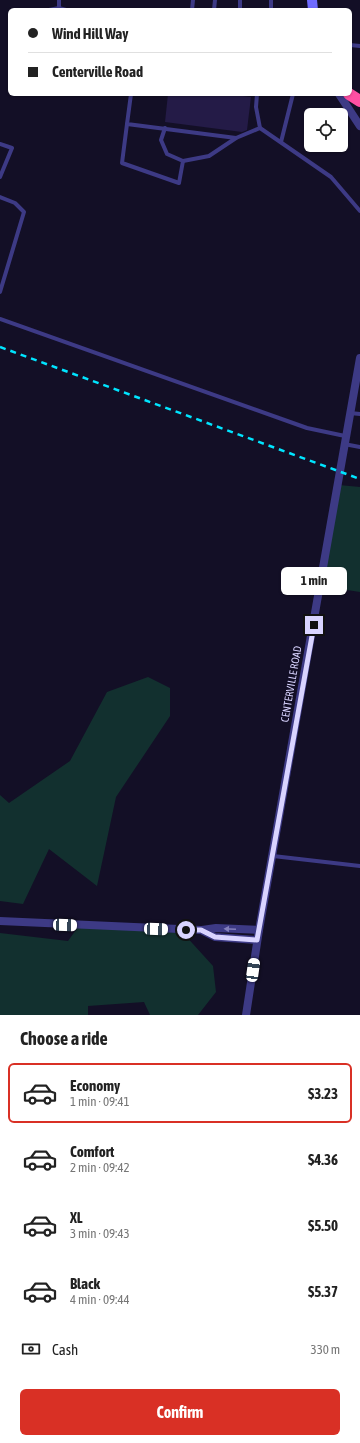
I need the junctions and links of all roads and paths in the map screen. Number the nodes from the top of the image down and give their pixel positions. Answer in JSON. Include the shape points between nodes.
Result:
{"nodes":[{"id":1,"x":59,"y":0,"type":"edge"},
{"id":2,"x":59,"y":8,"type":"edge"},
{"id":3,"x":131,"y":96,"type":"edge"},
{"id":4,"x":257,"y":96,"type":"edge"},
{"id":5,"x":292,"y":96,"type":"edge"},
{"id":6,"x":340,"y":96,"type":"edge"},
{"id":7,"x":127,"y":124,"type":"junction"},
{"id":8,"x":360,"y":126,"type":"edge"},
{"id":9,"x":165,"y":128,"type":"junction"},
{"id":10,"x":260,"y":128,"type":"junction"},
{"id":11,"x":236,"y":138,"type":"junction"},
{"id":12,"x":281,"y":142,"type":"junction"},
{"id":13,"x":0,"y":144,"type":"edge"},
{"id":14,"x":183,"y":161,"type":"junction"},
{"id":15,"x":0,"y":177,"type":"edge"},
{"id":16,"x":0,"y":197,"type":"edge"},
{"id":17,"x":360,"y":211,"type":"edge"},
{"id":18,"x":0,"y":292,"type":"edge"},
{"id":19,"x":0,"y":319,"type":"edge"},
{"id":20,"x":360,"y":358,"type":"edge"},
{"id":21,"x":358,"y":385,"type":"edge"},
{"id":22,"x":350,"y":412,"type":"junction"},
{"id":23,"x":360,"y":414,"type":"edge"},
{"id":24,"x":344,"y":440,"type":"junction"},
{"id":25,"x":360,"y":446,"type":"edge"},
{"id":26,"x":273,"y":856,"type":"junction"},
{"id":27,"x":360,"y":866,"type":"edge"},
{"id":28,"x":0,"y":922,"type":"edge"},
{"id":29,"x":201,"y":930,"type":"junction"},
{"id":30,"x":259,"y":930,"type":"junction"},
{"id":31,"x":257,"y":940,"type":"junction"},
{"id":32,"x":246,"y":1015,"type":"edge"}],
"edges":[{"from":1,"to":2,"type":"lane"},
{"from":3,"to":7,"type":"lane"},
{"from":4,"to":10,"type":"lane","via":[[256,108]]},
{"from":5,"to":12,"type":"lane"},
{"from":6,"to":8,"type":"street"},
{"from":7,"to":9,"type":"lane"},
{"from":7,"to":14,"type":"lane","via":[[122,163],[179,183]]},
{"from":9,"to":11,"type":"lane"},
{"from":9,"to":14,"type":"lane","via":[[161,140],[167,154]]},
{"from":10,"to":11,"type":"lane"},
{"from":10,"to":12,"type":"lane"},
{"from":11,"to":14,"type":"lane","via":[[209,156]]},
{"from":12,"to":17,"type":"lane","via":[[331,177]]},
{"from":13,"to":15,"type":"lane","via":[[12,148]]},
{"from":16,"to":18,"type":"lane","via":[[15,203],[24,212]]},
{"from":19,"to":24,"type":"lane"},
{"from":20,"to":21,"type":"street","name":"CENTERVILLE ROAD"},
{"from":21,"to":22,"type":"street","name":"CENTERVILLE ROAD"},
{"from":22,"to":23,"type":"lane"},
{"from":22,"to":24,"type":"street","name":"CENTERVILLE ROAD"},
{"from":24,"to":25,"type":"lane"},
{"from":24,"to":26,"type":"street","name":"CENTERVILLE ROAD"},
{"from":26,"to":27,"type":"lane"},
{"from":26,"to":30,"type":"street","name":"CENTERVILLE ROAD"},
{"from":28,"to":29,"type":"street"},
{"from":30,"to":29,"type":"street","one_way":true},
{"from":29,"to":31,"type":"street","via":[[215,937]]},
{"from":30,"to":31,"type":"street","name":"CENTERVILLE ROAD"},
{"from":31,"to":32,"type":"street","name":"CENTERVILLE ROAD"}]}
